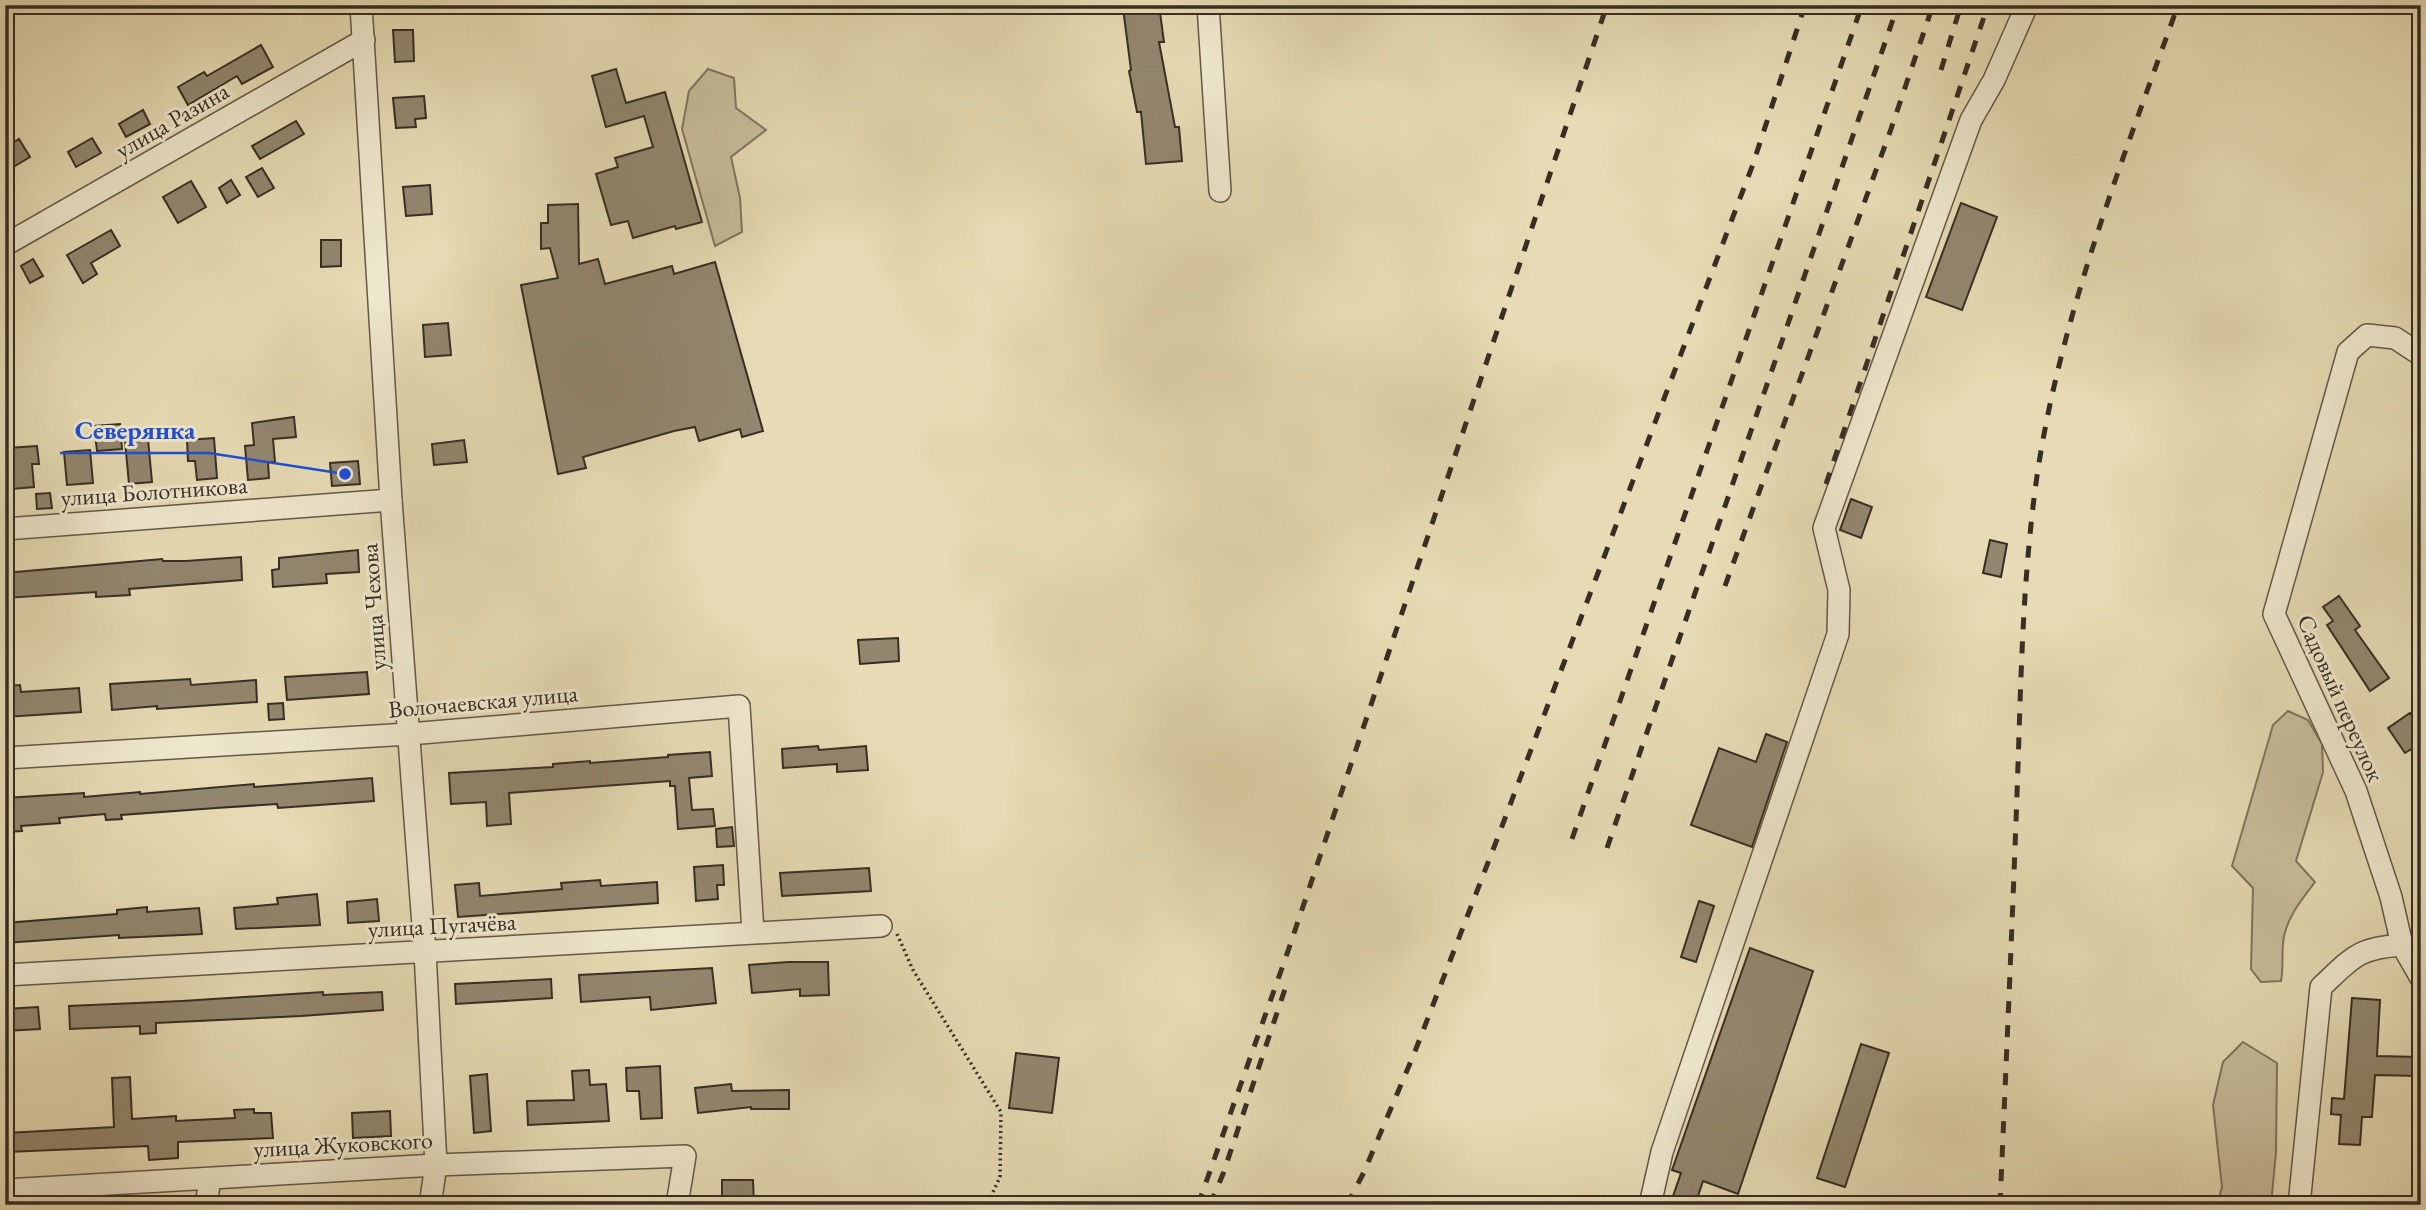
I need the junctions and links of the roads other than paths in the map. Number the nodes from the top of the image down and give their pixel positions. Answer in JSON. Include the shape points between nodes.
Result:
{"nodes":[{"id":1,"x":361,"y":5,"type":"edge"},
{"id":2,"x":1208,"y":5,"type":"edge"},
{"id":3,"x":2027,"y":5,"type":"edge"},
{"id":4,"x":364,"y":40,"type":"junction"},
{"id":5,"x":1220,"y":191,"type":"dead end"},
{"id":6,"x":5,"y":245,"type":"edge"},
{"id":7,"x":2421,"y":355,"type":"edge"},
{"id":8,"x":391,"y":500,"type":"junction"},
{"id":9,"x":5,"y":529,"type":"edge"},
{"id":10,"x":408,"y":734,"type":"junction"},
{"id":11,"x":5,"y":758,"type":"edge"},
{"id":12,"x":881,"y":926,"type":"road end"},
{"id":13,"x":753,"y":932,"type":"junction"},
{"id":14,"x":2402,"y":945,"type":"junction"},
{"id":15,"x":425,"y":952,"type":"junction"},
{"id":16,"x":5,"y":975,"type":"edge"},
{"id":17,"x":2421,"y":978,"type":"edge"},
{"id":18,"x":436,"y":1165,"type":"junction"},
{"id":19,"x":211,"y":1179,"type":"junction"},
{"id":20,"x":5,"y":1190,"type":"edge"},
{"id":21,"x":206,"y":1205,"type":"edge"},
{"id":22,"x":430,"y":1205,"type":"edge"},
{"id":23,"x":677,"y":1205,"type":"edge"},
{"id":24,"x":1650,"y":1205,"type":"edge"},
{"id":25,"x":2299,"y":1205,"type":"edge"}],
"edges":[{"from":1,"to":4,"type":"street","name":"улица Чехова"},
{"from":2,"to":5,"type":"street"},
{"from":3,"to":24,"type":"street","via":[[1971,120],[1824,528],[1839,590],[1838,634],[1666,1140]]},
{"from":4,"to":6,"type":"street","name":"улица Разина"},
{"from":4,"to":8,"type":"street","name":"улица Чехова"},
{"from":7,"to":14,"type":"street","name":"Садовый переулок","via":[[2395,338],[2367,335],[2348,352],[2274,614],[2356,791]]},
{"from":8,"to":9,"type":"street","name":"улица Болотникова"},
{"from":8,"to":10,"type":"street","name":"улица Чехова"},
{"from":10,"to":11,"type":"street","name":"Волочаевская улица"},
{"from":10,"to":13,"type":"street","name":"Волочаевская улица","via":[[739,706]]},
{"from":10,"to":15,"type":"street","name":"улица Чехова"},
{"from":12,"to":13,"type":"street","name":"улица Пугачёва"},
{"from":13,"to":15,"type":"street","name":"улица Пугачёва"},
{"from":14,"to":17,"type":"street","name":"Садовый переулок"},
{"from":14,"to":25,"type":"street","via":[[2376,947],[2354,956],[2321,987]]},
{"from":15,"to":16,"type":"street","name":"улица Пугачёва"},
{"from":15,"to":18,"type":"street","name":"улица Чехова"},
{"from":18,"to":19,"type":"street","name":"улица Жуковского"},
{"from":18,"to":22,"type":"street","name":"улица Чехова"},
{"from":18,"to":23,"type":"street","name":"улица Жуковского","via":[[685,1156]]},
{"from":19,"to":20,"type":"street","name":"улица Жуковского"},
{"from":19,"to":21,"type":"street"}]}
